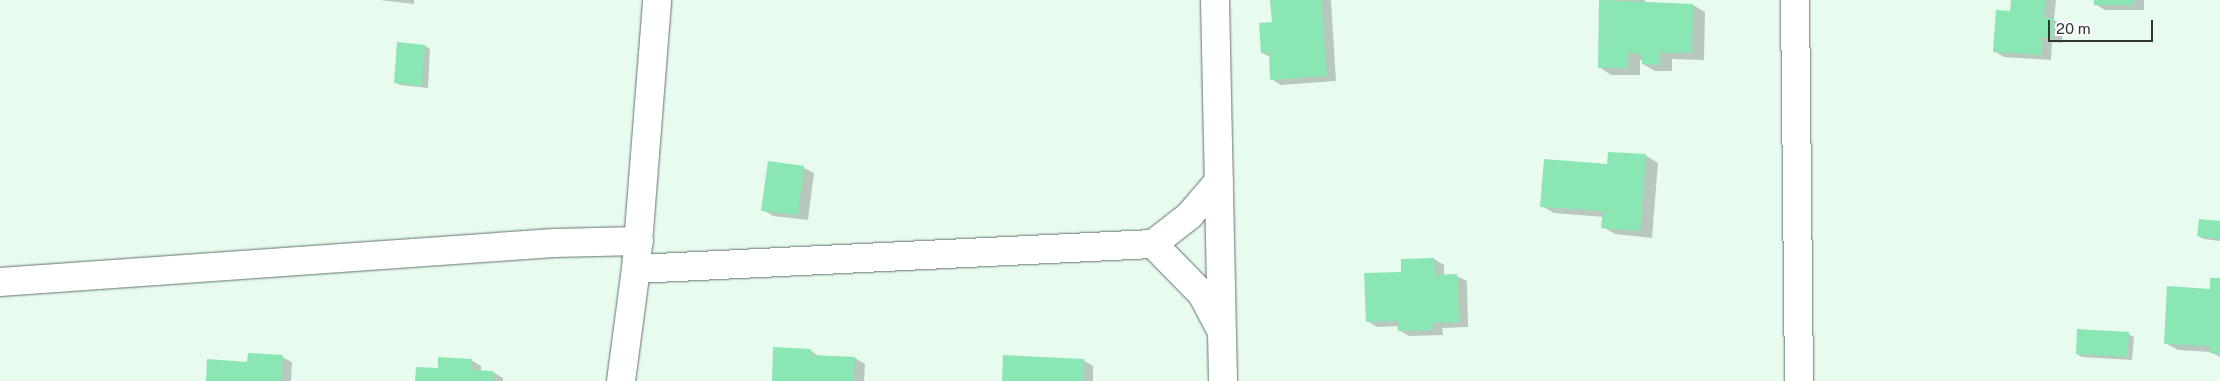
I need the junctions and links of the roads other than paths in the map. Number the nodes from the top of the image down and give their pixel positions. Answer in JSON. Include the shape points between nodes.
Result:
{"nodes":[{"id":1,"x":657,"y":0,"type":"edge"},
{"id":2,"x":1215,"y":0,"type":"edge"},
{"id":3,"x":1795,"y":0,"type":"edge"},
{"id":4,"x":1219,"y":181,"type":"junction"},
{"id":5,"x":639,"y":241,"type":"junction"},
{"id":6,"x":1152,"y":244,"type":"junction"},
{"id":7,"x":636,"y":269,"type":"junction"},
{"id":8,"x":0,"y":282,"type":"edge"},
{"id":9,"x":1222,"y":332,"type":"junction"},
{"id":10,"x":621,"y":381,"type":"edge"},
{"id":11,"x":1223,"y":381,"type":"edge"},
{"id":12,"x":1799,"y":381,"type":"edge"}],
"edges":[{"from":1,"to":5,"type":"street"},
{"from":2,"to":4,"type":"street"},
{"from":3,"to":12,"type":"street"},
{"from":4,"to":6,"type":"street","via":[[1189,216]]},
{"from":4,"to":9,"type":"street"},
{"from":5,"to":7,"type":"street"},
{"from":5,"to":8,"type":"street","via":[[554,243]]},
{"from":6,"to":7,"type":"street"},
{"from":6,"to":9,"type":"street","via":[[1202,294]]},
{"from":7,"to":10,"type":"street"},
{"from":9,"to":11,"type":"street"}]}
